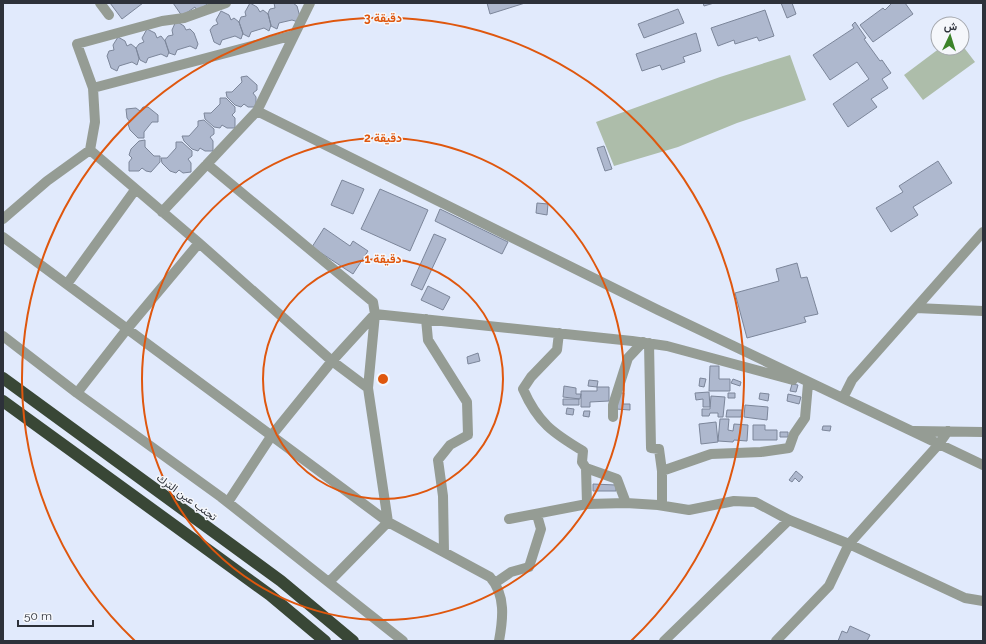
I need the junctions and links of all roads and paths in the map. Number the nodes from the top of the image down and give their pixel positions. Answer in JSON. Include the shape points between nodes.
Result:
{"nodes":[{"id":1,"x":100,"y":3,"type":"edge"},
{"id":2,"x":224,"y":3,"type":"edge"},
{"id":3,"x":310,"y":3,"type":"edge"},
{"id":4,"x":109,"y":15,"type":"dead end"},
{"id":5,"x":294,"y":35,"type":"junction"},
{"id":6,"x":93,"y":88,"type":"junction"},
{"id":7,"x":257,"y":111,"type":"junction"},
{"id":8,"x":90,"y":150,"type":"junction"},
{"id":9,"x":207,"y":164,"type":"junction"},
{"id":10,"x":135,"y":190,"type":"junction"},
{"id":11,"x":162,"y":212,"type":"junction"},
{"id":12,"x":3,"y":219,"type":"edge"},
{"id":13,"x":983,"y":232,"type":"edge"},
{"id":14,"x":3,"y":237,"type":"edge"},
{"id":15,"x":199,"y":243,"type":"junction"},
{"id":16,"x":67,"y":284,"type":"junction"},
{"id":17,"x":916,"y":308,"type":"junction"},
{"id":18,"x":983,"y":311,"type":"edge"},
{"id":19,"x":375,"y":314,"type":"junction"},
{"id":20,"x":426,"y":319,"type":"junction"},
{"id":21,"x":127,"y":329,"type":"junction"},
{"id":22,"x":559,"y":333,"type":"junction"},
{"id":23,"x":3,"y":336,"type":"edge"},
{"id":24,"x":646,"y":343,"type":"junction"},
{"id":25,"x":332,"y":361,"type":"junction"},
{"id":26,"x":3,"y":378,"type":"edge"},
{"id":27,"x":808,"y":384,"type":"junction"},
{"id":28,"x":819,"y":387,"type":"junction"},
{"id":29,"x":368,"y":388,"type":"junction"},
{"id":30,"x":77,"y":393,"type":"junction"},
{"id":31,"x":842,"y":398,"type":"junction"},
{"id":32,"x":3,"y":400,"type":"edge"},
{"id":33,"x":613,"y":417,"type":"dead end"},
{"id":34,"x":910,"y":430,"type":"junction"},
{"id":35,"x":948,"y":431,"type":"junction"},
{"id":36,"x":983,"y":432,"type":"edge"},
{"id":37,"x":272,"y":435,"type":"junction"},
{"id":38,"x":939,"y":444,"type":"junction"},
{"id":39,"x":983,"y":465,"type":"edge"},
{"id":40,"x":586,"y":468,"type":"junction"},
{"id":41,"x":662,"y":471,"type":"junction"},
{"id":42,"x":228,"y":502,"type":"junction"},
{"id":43,"x":626,"y":503,"type":"junction"},
{"id":44,"x":587,"y":504,"type":"junction"},
{"id":45,"x":662,"y":506,"type":"junction"},
{"id":46,"x":537,"y":515,"type":"junction"},
{"id":47,"x":509,"y":519,"type":"dead end"},
{"id":48,"x":789,"y":520,"type":"junction"},
{"id":49,"x":388,"y":522,"type":"junction"},
{"id":50,"x":849,"y":544,"type":"junction"},
{"id":51,"x":444,"y":552,"type":"junction"},
{"id":52,"x":329,"y":582,"type":"junction"},
{"id":53,"x":495,"y":583,"type":"junction"},
{"id":54,"x":983,"y":601,"type":"edge"},
{"id":55,"x":664,"y":640,"type":"edge"},
{"id":56,"x":326,"y":641,"type":"edge"},
{"id":57,"x":353,"y":641,"type":"edge"},
{"id":58,"x":403,"y":641,"type":"edge"},
{"id":59,"x":499,"y":641,"type":"edge"},
{"id":60,"x":776,"y":641,"type":"edge"}],
"edges":[{"from":1,"to":4,"type":"street"},
{"from":2,"to":6,"type":"street","via":[[184,18],[77,44]]},
{"from":3,"to":5,"type":"street"},
{"from":5,"to":6,"type":"street"},
{"from":5,"to":7,"type":"street"},
{"from":6,"to":8,"type":"street","via":[[95,122]]},
{"from":7,"to":9,"type":"street"},
{"from":7,"to":28,"type":"street"},
{"from":8,"to":10,"type":"street"},
{"from":8,"to":12,"type":"street","via":[[47,181]]},
{"from":9,"to":11,"type":"street"},
{"from":9,"to":19,"type":"street","via":[[373,302]]},
{"from":10,"to":11,"type":"street"},
{"from":10,"to":16,"type":"street"},
{"from":11,"to":15,"type":"street"},
{"from":13,"to":17,"type":"street"},
{"from":14,"to":16,"type":"street"},
{"from":15,"to":21,"type":"street"},
{"from":15,"to":25,"type":"street"},
{"from":16,"to":21,"type":"street"},
{"from":17,"to":18,"type":"street"},
{"from":17,"to":31,"type":"street","via":[[852,380]]},
{"from":19,"to":20,"type":"street"},
{"from":19,"to":25,"type":"street"},
{"from":19,"to":29,"type":"street"},
{"from":20,"to":22,"type":"street"},
{"from":20,"to":51,"type":"street","via":[[428,340],[467,402],[468,435],[450,445],[438,460],[443,496]]},
{"from":21,"to":30,"type":"street"},
{"from":21,"to":37,"type":"street"},
{"from":22,"to":24,"type":"street"},
{"from":22,"to":40,"type":"street","via":[[557,350],[523,389],[545,426],[583,451],[582,462]]},
{"from":23,"to":30,"type":"street"},
{"from":24,"to":27,"type":"street","via":[[707,356]]},
{"from":24,"to":33,"type":"street","via":[[628,358],[613,405]]},
{"from":24,"to":41,"type":"street","via":[[651,448],[659,449]]},
{"from":25,"to":29,"type":"street"},
{"from":25,"to":37,"type":"street"},
{"from":26,"to":57,"type":"highway","name":"تجنب عين الترك","via":[[281,581]]},
{"from":27,"to":28,"type":"street"},
{"from":27,"to":41,"type":"street","via":[[805,418],[794,434],[789,448],[711,454]]},
{"from":28,"to":31,"type":"street"},
{"from":29,"to":49,"type":"street"},
{"from":30,"to":42,"type":"street"},
{"from":31,"to":34,"type":"street"},
{"from":32,"to":56,"type":"highway","via":[[270,595]]},
{"from":34,"to":35,"type":"street"},
{"from":34,"to":38,"type":"street"},
{"from":35,"to":36,"type":"street"},
{"from":35,"to":38,"type":"street"},
{"from":37,"to":42,"type":"street"},
{"from":37,"to":49,"type":"street"},
{"from":38,"to":39,"type":"street"},
{"from":38,"to":50,"type":"street"},
{"from":40,"to":43,"type":"street","via":[[617,479]]},
{"from":40,"to":44,"type":"street"},
{"from":41,"to":45,"type":"street"},
{"from":42,"to":52,"type":"street"},
{"from":43,"to":44,"type":"street"},
{"from":43,"to":45,"type":"street"},
{"from":44,"to":46,"type":"street"},
{"from":45,"to":48,"type":"street","via":[[689,510],[734,501],[755,502]]},
{"from":46,"to":47,"type":"street"},
{"from":46,"to":53,"type":"street","via":[[541,530],[529,568],[511,572]]},
{"from":48,"to":50,"type":"street"},
{"from":48,"to":55,"type":"street"},
{"from":49,"to":51,"type":"street"},
{"from":49,"to":52,"type":"street"},
{"from":50,"to":54,"type":"street","via":[[965,598]]},
{"from":50,"to":60,"type":"street","via":[[829,586]]},
{"from":51,"to":53,"type":"street","via":[[490,577]]},
{"from":52,"to":58,"type":"street"},
{"from":53,"to":59,"type":"street","via":[[501,598],[502,622]]}]}
